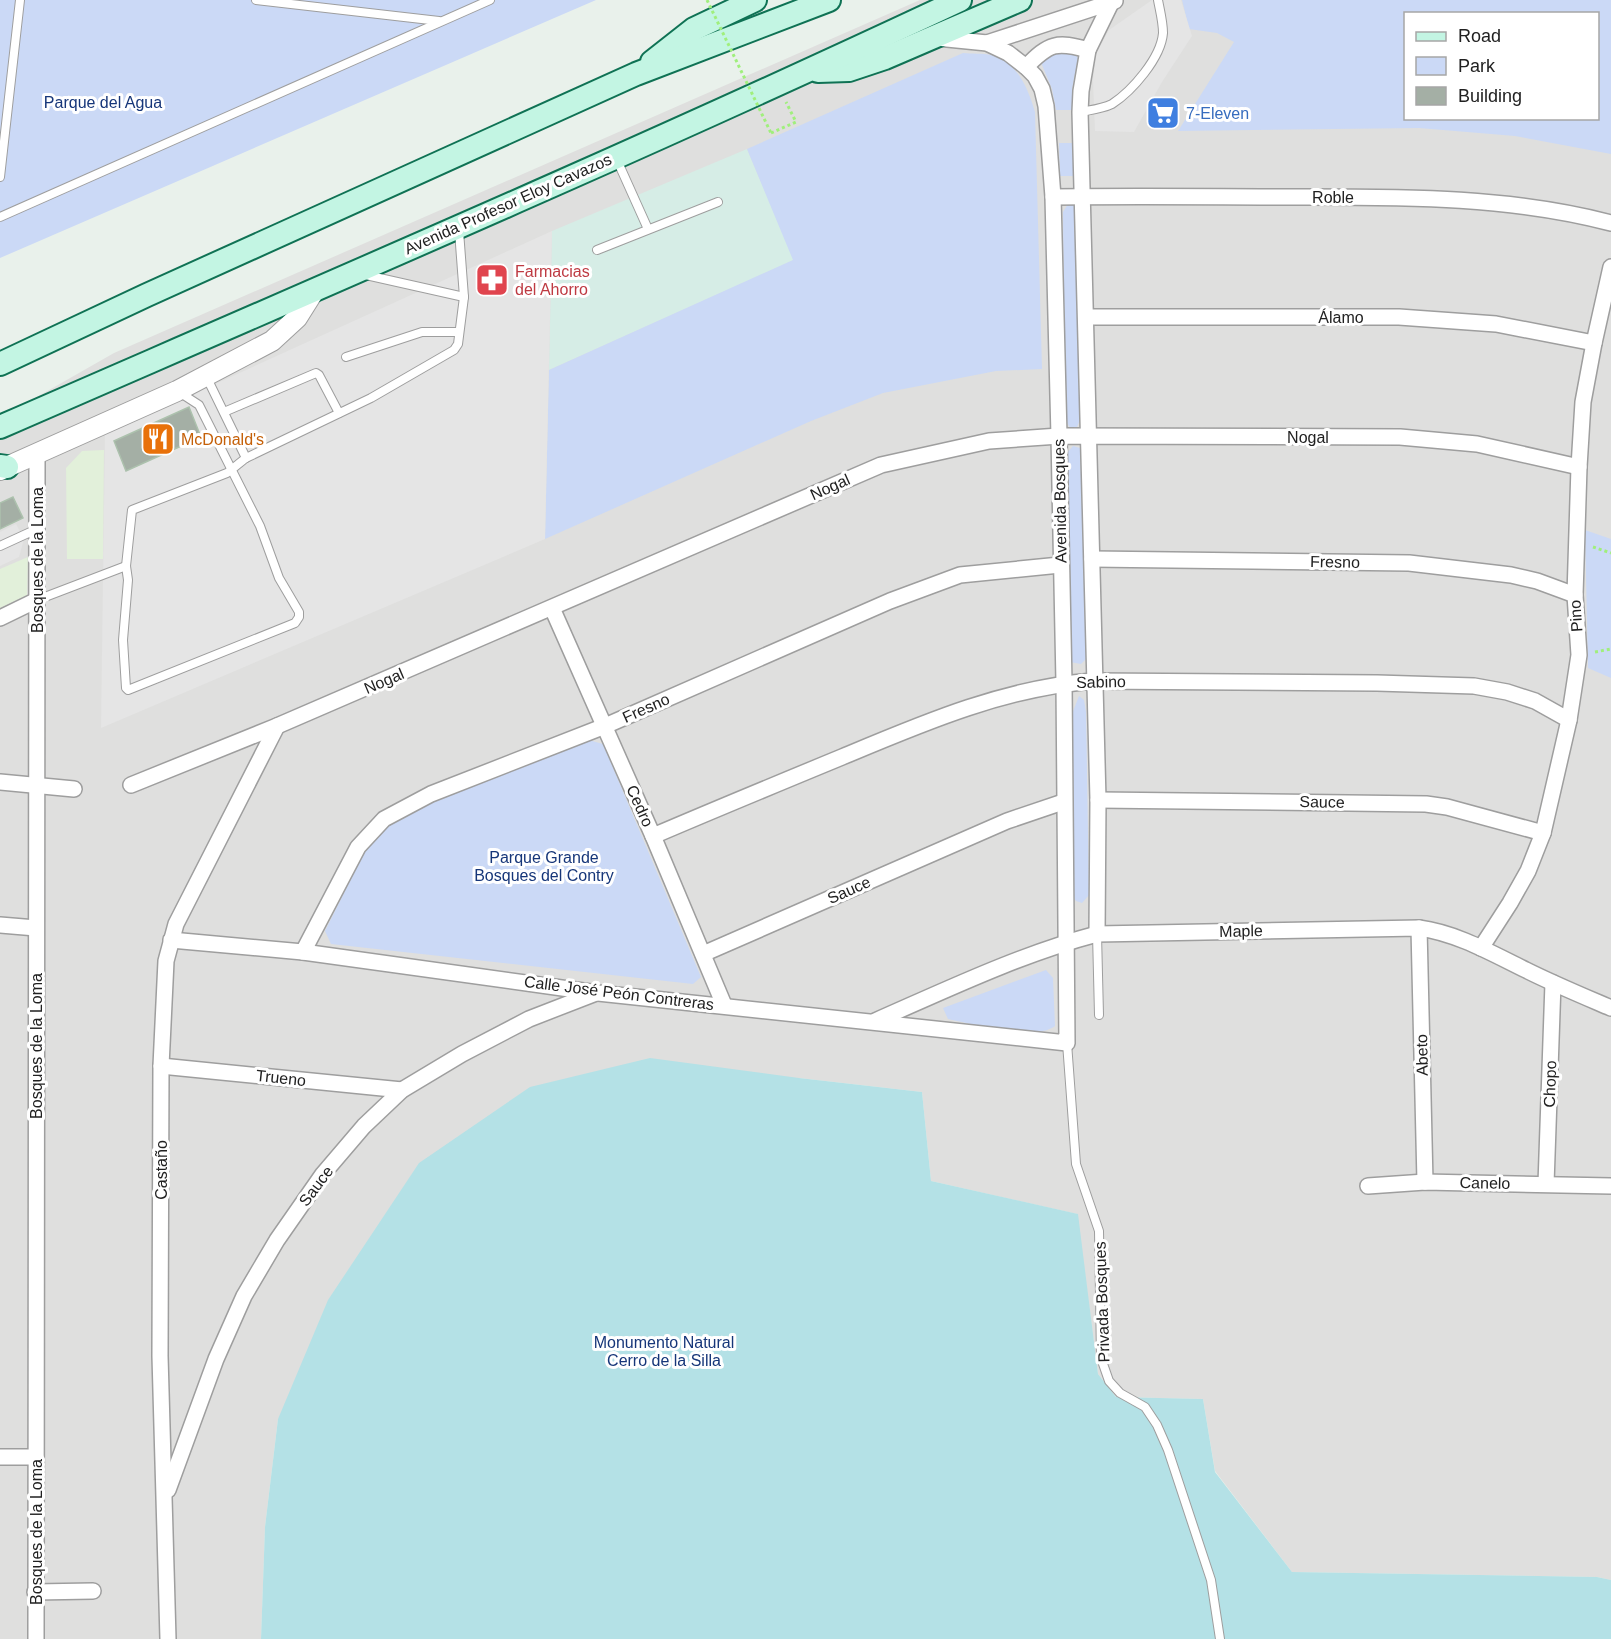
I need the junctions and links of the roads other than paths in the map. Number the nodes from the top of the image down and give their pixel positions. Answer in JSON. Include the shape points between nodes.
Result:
{"nodes":[{"id":1,"x":20,"y":0,"type":"edge"},
{"id":2,"x":256,"y":0,"type":"edge"},
{"id":3,"x":490,"y":0,"type":"edge"},
{"id":4,"x":756,"y":0,"type":"edge"},
{"id":5,"x":829,"y":0,"type":"edge"},
{"id":6,"x":960,"y":0,"type":"edge"},
{"id":7,"x":1020,"y":0,"type":"edge"},
{"id":8,"x":1158,"y":0,"type":"edge"},
{"id":9,"x":1114,"y":2,"type":"edge"},
{"id":10,"x":442,"y":21,"type":"junction"},
{"id":11,"x":931,"y":38,"type":"junction"},
{"id":12,"x":987,"y":43,"type":"junction"},
{"id":13,"x":1088,"y":50,"type":"junction"},
{"id":14,"x":1026,"y":67,"type":"junction"},
{"id":15,"x":804,"y":72,"type":"junction"},
{"id":16,"x":636,"y":75,"type":"junction"},
{"id":17,"x":1080,"y":112,"type":"junction"},
{"id":18,"x":615,"y":156,"type":"junction"},
{"id":19,"x":1,"y":168,"type":"edge"},
{"id":20,"x":0,"y":177,"type":"edge"},
{"id":21,"x":1053,"y":196,"type":"junction"},
{"id":22,"x":1081,"y":196,"type":"junction"},
{"id":23,"x":718,"y":202,"type":"dead end"},
{"id":24,"x":0,"y":217,"type":"edge"},
{"id":25,"x":1611,"y":223,"type":"edge"},
{"id":26,"x":459,"y":226,"type":"junction"},
{"id":27,"x":648,"y":229,"type":"junction"},
{"id":28,"x":597,"y":250,"type":"dead end"},
{"id":29,"x":1611,"y":267,"type":"edge"},
{"id":30,"x":355,"y":272,"type":"junction"},
{"id":31,"x":314,"y":291,"type":"junction"},
{"id":32,"x":464,"y":297,"type":"junction"},
{"id":33,"x":1086,"y":317,"type":"junction"},
{"id":34,"x":458,"y":332,"type":"junction"},
{"id":35,"x":1594,"y":343,"type":"junction"},
{"id":36,"x":346,"y":357,"type":"dead end"},
{"id":37,"x":0,"y":364,"type":"edge"},
{"id":38,"x":206,"y":376,"type":"junction"},
{"id":39,"x":177,"y":391,"type":"junction"},
{"id":40,"x":224,"y":412,"type":"junction"},
{"id":41,"x":339,"y":412,"type":"junction"},
{"id":42,"x":0,"y":427,"type":"edge"},
{"id":43,"x":1059,"y":436,"type":"junction"},
{"id":44,"x":1089,"y":436,"type":"junction"},
{"id":45,"x":37,"y":453,"type":"junction"},
{"id":46,"x":246,"y":458,"type":"junction"},
{"id":47,"x":1579,"y":466,"type":"junction"},
{"id":48,"x":2,"y":468,"type":"edge"},
{"id":49,"x":232,"y":469,"type":"junction"},
{"id":50,"x":38,"y":528,"type":"junction"},
{"id":51,"x":0,"y":546,"type":"edge"},
{"id":52,"x":1092,"y":560,"type":"junction"},
{"id":53,"x":1060,"y":565,"type":"junction"},
{"id":54,"x":126,"y":566,"type":"junction"},
{"id":55,"x":1575,"y":595,"type":"junction"},
{"id":56,"x":37,"y":600,"type":"junction"},
{"id":57,"x":552,"y":608,"type":"junction"},
{"id":58,"x":0,"y":618,"type":"edge"},
{"id":59,"x":1093,"y":681,"type":"junction"},
{"id":60,"x":1064,"y":683,"type":"junction"},
{"id":61,"x":1569,"y":720,"type":"junction"},
{"id":62,"x":277,"y":726,"type":"junction"},
{"id":63,"x":605,"y":726,"type":"junction"},
{"id":64,"x":0,"y":782,"type":"edge"},
{"id":65,"x":131,"y":784,"type":"dead end"},
{"id":66,"x":38,"y":786,"type":"junction"},
{"id":67,"x":74,"y":789,"type":"dead end"},
{"id":68,"x":1098,"y":800,"type":"junction"},
{"id":69,"x":1063,"y":802,"type":"junction"},
{"id":70,"x":1543,"y":833,"type":"junction"},
{"id":71,"x":653,"y":836,"type":"junction"},
{"id":72,"x":0,"y":925,"type":"edge"},
{"id":73,"x":36,"y":928,"type":"junction"},
{"id":74,"x":1419,"y":928,"type":"junction"},
{"id":75,"x":1098,"y":934,"type":"junction"},
{"id":76,"x":171,"y":940,"type":"junction"},
{"id":77,"x":1065,"y":942,"type":"junction"},
{"id":78,"x":1481,"y":948,"type":"junction"},
{"id":79,"x":303,"y":952,"type":"junction"},
{"id":80,"x":703,"y":954,"type":"junction"},
{"id":81,"x":1553,"y":983,"type":"junction"},
{"id":82,"x":598,"y":993,"type":"junction"},
{"id":83,"x":724,"y":1005,"type":"junction"},
{"id":84,"x":1611,"y":1008,"type":"edge"},
{"id":85,"x":1099,"y":1015,"type":"dead end"},
{"id":86,"x":873,"y":1022,"type":"junction"},
{"id":87,"x":1067,"y":1043,"type":"junction"},
{"id":88,"x":161,"y":1066,"type":"junction"},
{"id":89,"x":402,"y":1090,"type":"junction"},
{"id":90,"x":1425,"y":1182,"type":"junction"},
{"id":91,"x":1546,"y":1184,"type":"junction"},
{"id":92,"x":1368,"y":1186,"type":"dead end"},
{"id":93,"x":1611,"y":1186,"type":"edge"},
{"id":94,"x":0,"y":1457,"type":"edge"},
{"id":95,"x":36,"y":1457,"type":"junction"},
{"id":96,"x":165,"y":1498,"type":"junction"},
{"id":97,"x":93,"y":1591,"type":"dead end"},
{"id":98,"x":35,"y":1592,"type":"junction"},
{"id":99,"x":36,"y":1639,"type":"edge"},
{"id":100,"x":168,"y":1639,"type":"edge"},
{"id":101,"x":1220,"y":1639,"type":"edge"}],
"edges":[{"from":1,"to":19,"type":"lane"},
{"from":2,"to":10,"type":"lane"},
{"from":3,"to":10,"type":"lane"},
{"from":4,"to":16,"type":"main road","via":[[694,29]]},
{"from":5,"to":16,"type":"main road"},
{"from":6,"to":15,"type":"main road"},
{"from":7,"to":11,"type":"main road","name":"Avenida Profesor Eloy Cavazos"},
{"from":8,"to":17,"type":"lane","via":[[1163,33],[1154,59],[1112,104]]},
{"from":9,"to":12,"type":"street"},
{"from":9,"to":13,"type":"street","name":"Avenida Bosques"},
{"from":10,"to":24,"type":"lane"},
{"from":11,"to":12,"type":"street","name":"Avenida Bosques"},
{"from":11,"to":15,"type":"main road","name":"Avenida Profesor Eloy Cavazos","via":[[849,70]]},
{"from":12,"to":14,"type":"street","name":"Avenida Bosques"},
{"from":13,"to":14,"type":"street","via":[[1070,45],[1050,46]]},
{"from":13,"to":17,"type":"street","name":"Avenida Bosques"},
{"from":14,"to":21,"type":"street","name":"Avenida Bosques","via":[[1042,89],[1046,106]]},
{"from":15,"to":18,"type":"main road","name":"Avenida Profesor Eloy Cavazos"},
{"from":16,"to":37,"type":"main road"},
{"from":17,"to":22,"type":"street","name":"Avenida Bosques"},
{"from":18,"to":26,"type":"main road","name":"Avenida Profesor Eloy Cavazos"},
{"from":18,"to":27,"type":"lane"},
{"from":19,"to":20,"type":"lane"},
{"from":21,"to":22,"type":"street","name":"Roble"},
{"from":21,"to":43,"type":"street","name":"Avenida Bosques"},
{"from":22,"to":25,"type":"street","name":"Roble","via":[[1405,197],[1512,205]]},
{"from":22,"to":33,"type":"street","name":"Avenida Bosques"},
{"from":23,"to":27,"type":"lane"},
{"from":26,"to":30,"type":"main road","name":"Avenida Profesor Eloy Cavazos"},
{"from":26,"to":32,"type":"lane"},
{"from":27,"to":28,"type":"lane"},
{"from":29,"to":35,"type":"street","name":"Pino"},
{"from":30,"to":31,"type":"main road","name":"Avenida Profesor Eloy Cavazos"},
{"from":30,"to":32,"type":"lane"},
{"from":31,"to":38,"type":"street","via":[[297,318],[272,341]]},
{"from":31,"to":42,"type":"main road","name":"Avenida Profesor Eloy Cavazos"},
{"from":32,"to":34,"type":"lane"},
{"from":33,"to":35,"type":"street","name":"Álamo","via":[[1399,317],[1496,324]]},
{"from":33,"to":44,"type":"street","name":"Avenida Bosques"},
{"from":34,"to":36,"type":"lane","via":[[422,332]]},
{"from":34,"to":41,"type":"lane","via":[[454,350]]},
{"from":35,"to":47,"type":"street","name":"Pino","via":[[1583,402]]},
{"from":38,"to":39,"type":"street"},
{"from":38,"to":40,"type":"lane"},
{"from":39,"to":45,"type":"street"},
{"from":39,"to":49,"type":"lane","via":[[199,405]]},
{"from":40,"to":41,"type":"lane","via":[[314,373],[319,375]]},
{"from":40,"to":46,"type":"lane"},
{"from":41,"to":46,"type":"lane"},
{"from":43,"to":44,"type":"street","name":"Nogal"},
{"from":43,"to":53,"type":"street","name":"Avenida Bosques"},
{"from":43,"to":57,"type":"street","name":"Nogal","via":[[989,441],[881,465]]},
{"from":44,"to":47,"type":"street","name":"Nogal","via":[[1400,437],[1477,444]]},
{"from":44,"to":52,"type":"street","name":"Avenida Bosques"},
{"from":45,"to":48,"type":"street"},
{"from":45,"to":50,"type":"street","name":"Bosques de la Loma"},
{"from":46,"to":49,"type":"lane"},
{"from":47,"to":55,"type":"street","name":"Pino"},
{"from":49,"to":54,"type":"lane","via":[[132,510]]},
{"from":49,"to":54,"type":"lane","via":[[260,526],[279,578],[299,612],[295,623],[128,690],[123,640]]},
{"from":50,"to":51,"type":"lane"},
{"from":50,"to":56,"type":"street","name":"Bosques de la Loma"},
{"from":52,"to":55,"type":"street","name":"Fresno","via":[[1409,563],[1511,575]]},
{"from":52,"to":59,"type":"street","name":"Avenida Bosques"},
{"from":53,"to":60,"type":"street","name":"Avenida Bosques"},
{"from":53,"to":63,"type":"street","name":"Fresno","via":[[960,575],[890,601]]},
{"from":54,"to":56,"type":"lane"},
{"from":55,"to":61,"type":"street","name":"Pino","via":[[1579,655]]},
{"from":56,"to":58,"type":"street"},
{"from":56,"to":66,"type":"street","name":"Bosques de la Loma"},
{"from":57,"to":62,"type":"street","name":"Nogal"},
{"from":57,"to":63,"type":"street","name":"Cedro"},
{"from":59,"to":60,"type":"street","name":"Sabino"},
{"from":59,"to":61,"type":"street","name":"Sabino","via":[[1474,686],[1535,701]]},
{"from":59,"to":68,"type":"street","name":"Avenida Bosques"},
{"from":60,"to":69,"type":"street","name":"Avenida Bosques"},
{"from":60,"to":71,"type":"street","name":"Sabino","via":[[984,701],[923,723]]},
{"from":61,"to":70,"type":"street","name":"Pino"},
{"from":62,"to":65,"type":"street","name":"Nogal"},
{"from":62,"to":76,"type":"street","name":"Castaño"},
{"from":63,"to":71,"type":"street","name":"Cedro"},
{"from":63,"to":79,"type":"street","name":"Fresno","via":[[431,794],[384,819],[358,847]]},
{"from":64,"to":66,"type":"street"},
{"from":66,"to":67,"type":"street"},
{"from":66,"to":73,"type":"street","name":"Bosques de la Loma"},
{"from":68,"to":70,"type":"street","name":"Sauce","via":[[1426,804]]},
{"from":68,"to":75,"type":"street","name":"Avenida Bosques"},
{"from":69,"to":77,"type":"street","name":"Avenida Bosques"},
{"from":69,"to":80,"type":"street","name":"Sauce","via":[[1006,821]]},
{"from":70,"to":78,"type":"street","name":"Pino","via":[[1528,871]]},
{"from":71,"to":80,"type":"street","name":"Cedro"},
{"from":72,"to":73,"type":"street"},
{"from":73,"to":95,"type":"street","name":"Bosques de la Loma"},
{"from":74,"to":75,"type":"street","name":"Maple"},
{"from":74,"to":78,"type":"street","name":"Maple"},
{"from":74,"to":90,"type":"street","name":"Abeto"},
{"from":75,"to":77,"type":"street","name":"Maple"},
{"from":75,"to":85,"type":"lane"},
{"from":76,"to":79,"type":"street","name":"Calle José Peón Contreras"},
{"from":76,"to":88,"type":"street","name":"Castaño","via":[[165,976]]},
{"from":77,"to":86,"type":"street","name":"Maple"},
{"from":77,"to":87,"type":"street","name":"Avenida Bosques"},
{"from":78,"to":81,"type":"street","name":"Maple"},
{"from":79,"to":82,"type":"street","name":"Calle José Peón Contreras"},
{"from":80,"to":83,"type":"street","name":"Cedro"},
{"from":81,"to":84,"type":"street","name":"Maple"},
{"from":81,"to":91,"type":"street","name":"Chopo"},
{"from":82,"to":83,"type":"street","name":"Calle José Peón Contreras"},
{"from":82,"to":89,"type":"street","name":"Sauce","via":[[529,1019]]},
{"from":83,"to":86,"type":"street","name":"Calle José Peón Contreras"},
{"from":86,"to":87,"type":"street","name":"Calle José Peón Contreras"},
{"from":87,"to":101,"type":"lane","name":"Privada Bosques","via":[[1076,1164],[1099,1231],[1101,1358],[1115,1388],[1152,1416],[1168,1450],[1211,1580]]},
{"from":88,"to":89,"type":"street","name":"Trueno"},
{"from":88,"to":96,"type":"street","name":"Castaño","via":[[160,1356]]},
{"from":89,"to":96,"type":"street","name":"Sauce","via":[[364,1126],[323,1174],[243,1296]]},
{"from":90,"to":91,"type":"street","name":"Canelo"},
{"from":90,"to":92,"type":"street","name":"Canelo"},
{"from":91,"to":93,"type":"street","name":"Canelo"},
{"from":94,"to":95,"type":"street"},
{"from":95,"to":98,"type":"street","name":"Bosques de la Loma"},
{"from":96,"to":100,"type":"street","name":"Castaño"},
{"from":97,"to":98,"type":"street"},
{"from":98,"to":99,"type":"street","name":"Bosques de la Loma"}]}
